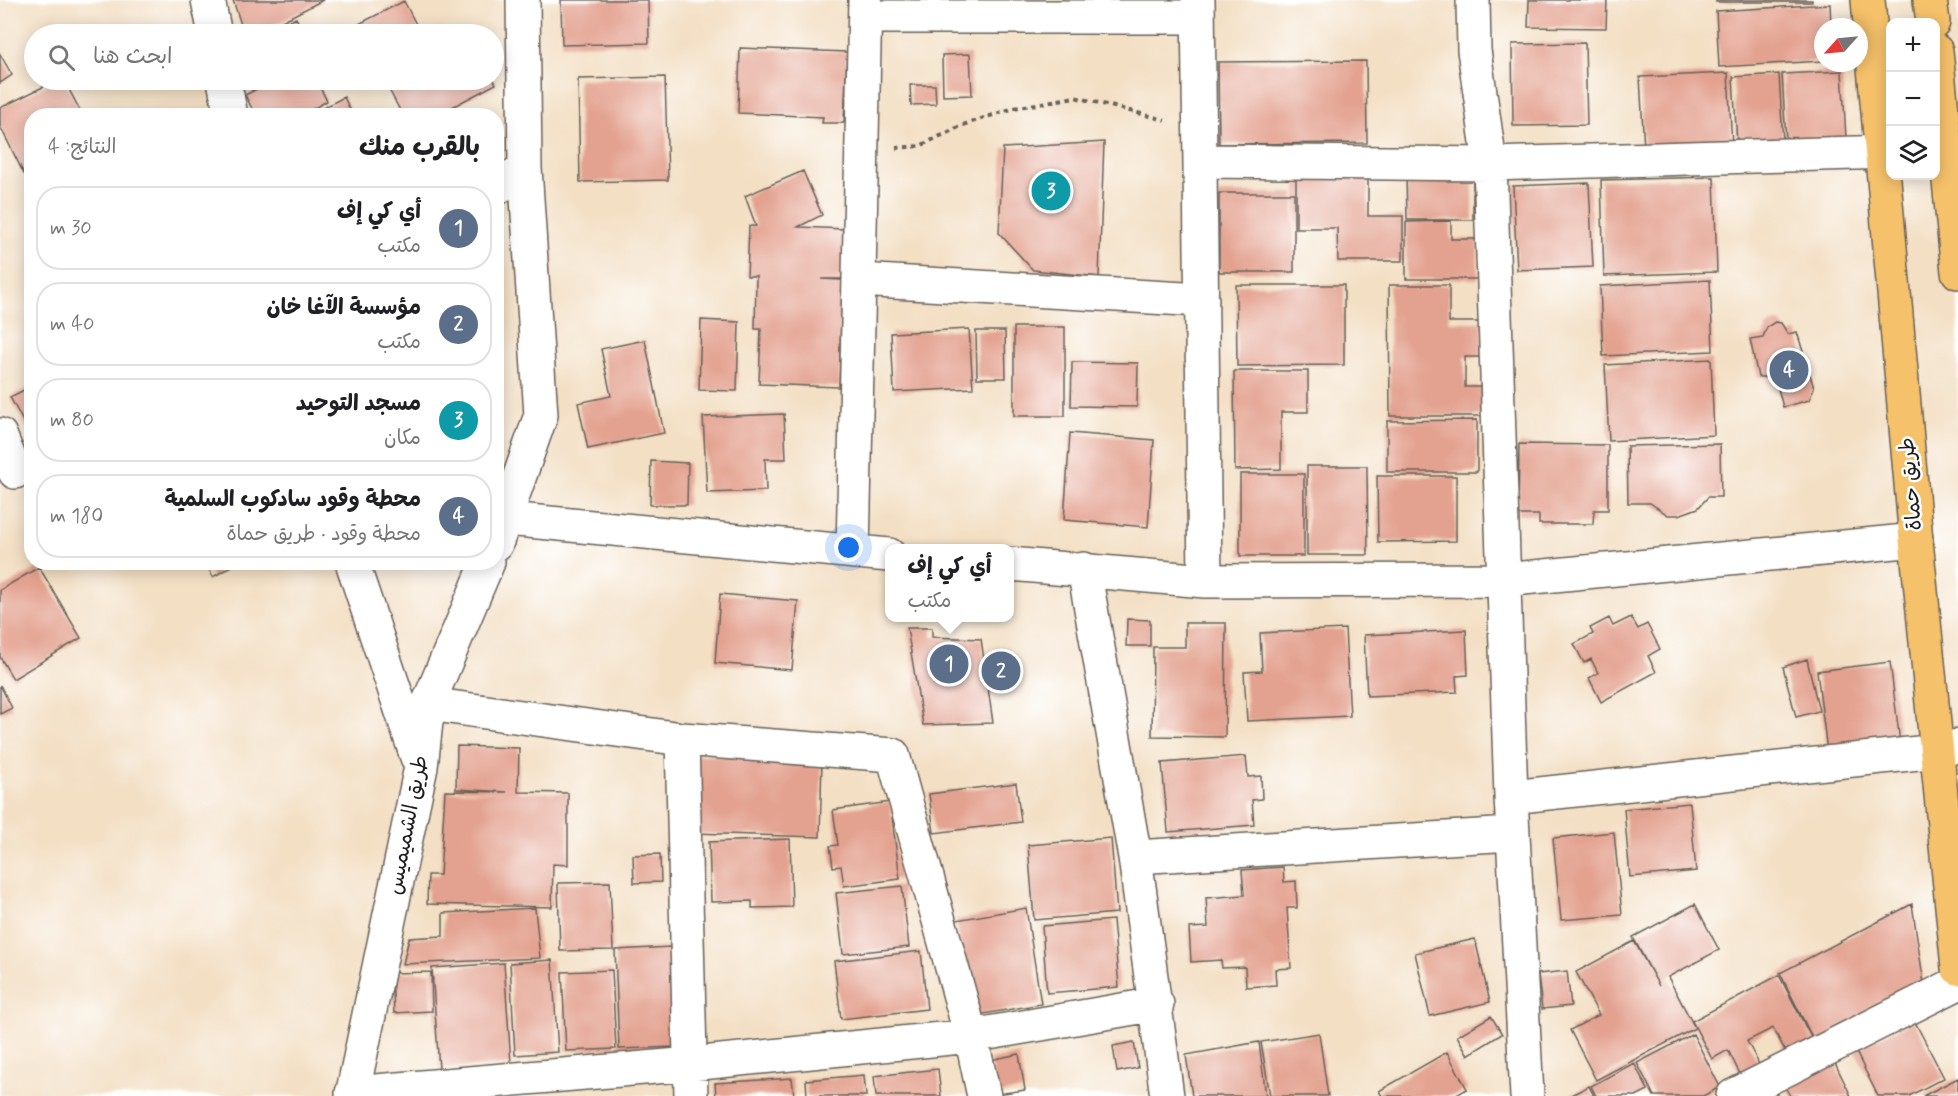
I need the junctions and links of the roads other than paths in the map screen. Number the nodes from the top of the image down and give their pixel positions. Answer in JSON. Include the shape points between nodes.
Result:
{"nodes":[{"id":1,"x":208,"y":0,"type":"edge"},
{"id":2,"x":523,"y":0,"type":"edge"},
{"id":3,"x":1473,"y":0,"type":"edge"},
{"id":4,"x":1868,"y":0,"type":"edge"},
{"id":5,"x":1930,"y":0,"type":"edge"},
{"id":6,"x":865,"y":8,"type":"edge"},
{"id":7,"x":1198,"y":9,"type":"edge"},
{"id":8,"x":1932,"y":18,"type":"edge"},
{"id":9,"x":213,"y":24,"type":"edge"},
{"id":10,"x":1936,"y":72,"type":"edge"},
{"id":11,"x":226,"y":90,"type":"edge"},
{"id":12,"x":229,"y":108,"type":"edge"},
{"id":13,"x":1201,"y":147,"type":"junction"},
{"id":14,"x":1885,"y":152,"type":"edge"},
{"id":15,"x":1941,"y":155,"type":"edge"},
{"id":16,"x":1490,"y":164,"type":"junction"},
{"id":17,"x":525,"y":168,"type":"junction"},
{"id":18,"x":504,"y":183,"type":"edge"},
{"id":19,"x":1958,"y":272,"type":"edge"},
{"id":20,"x":859,"y":280,"type":"junction"},
{"id":21,"x":1203,"y":300,"type":"junction"},
{"id":22,"x":0,"y":435,"type":"edge"},
{"id":23,"x":15,"y":472,"type":"edge"},
{"id":24,"x":504,"y":525,"type":"edge"},
{"id":25,"x":504,"y":531,"type":"edge"},
{"id":26,"x":1916,"y":540,"type":"junction"},
{"id":27,"x":853,"y":552,"type":"junction"},
{"id":28,"x":885,"y":555,"type":"edge"},
{"id":29,"x":1014,"y":564,"type":"edge"},
{"id":30,"x":1084,"y":569,"type":"junction"},
{"id":31,"x":355,"y":570,"type":"edge"},
{"id":32,"x":486,"y":570,"type":"edge"},
{"id":33,"x":1503,"y":579,"type":"junction"},
{"id":34,"x":1205,"y":581,"type":"junction"},
{"id":35,"x":428,"y":704,"type":"junction"},
{"id":36,"x":682,"y":739,"type":"junction"},
{"id":37,"x":1947,"y":748,"type":"edge"},
{"id":38,"x":421,"y":767,"type":"junction"},
{"id":39,"x":1510,"y":797,"type":"junction"},
{"id":40,"x":1512,"y":834,"type":"junction"},
{"id":41,"x":1135,"y":857,"type":"junction"},
{"id":42,"x":1958,"y":968,"type":"edge"},
{"id":43,"x":1958,"y":983,"type":"edge"},
{"id":44,"x":1157,"y":1004,"type":"junction"},
{"id":45,"x":971,"y":1036,"type":"junction"},
{"id":46,"x":691,"y":1080,"type":"edge"},
{"id":47,"x":352,"y":1095,"type":"edge"},
{"id":48,"x":984,"y":1096,"type":"edge"},
{"id":49,"x":1167,"y":1096,"type":"edge"},
{"id":50,"x":1527,"y":1096,"type":"edge"},
{"id":51,"x":1733,"y":1096,"type":"edge"}],
"edges":[{"from":1,"to":9,"type":"street"},
{"from":2,"to":17,"type":"street"},
{"from":3,"to":16,"type":"street","via":[[1473,50]]},
{"from":4,"to":14,"type":"main road","name":"طريق حماة"},
{"from":5,"to":8,"type":"main road"},
{"from":6,"to":7,"type":"street"},
{"from":6,"to":20,"type":"street"},
{"from":7,"to":13,"type":"street"},
{"from":10,"to":15,"type":"main road"},
{"from":11,"to":12,"type":"street"},
{"from":13,"to":16,"type":"street"},
{"from":13,"to":21,"type":"street"},
{"from":14,"to":16,"type":"street"},
{"from":14,"to":26,"type":"main road","name":"طريق حماة"},
{"from":15,"to":19,"type":"main road"},
{"from":16,"to":33,"type":"street"},
{"from":17,"to":18,"type":"street"},
{"from":17,"to":24,"type":"street","via":[[541,416]]},
{"from":20,"to":21,"type":"street"},
{"from":20,"to":27,"type":"street"},
{"from":21,"to":34,"type":"street"},
{"from":22,"to":23,"type":"street"},
{"from":25,"to":27,"type":"street"},
{"from":26,"to":33,"type":"street"},
{"from":26,"to":37,"type":"main road","name":"طريق حماة"},
{"from":27,"to":28,"type":"street"},
{"from":29,"to":30,"type":"street"},
{"from":30,"to":34,"type":"street"},
{"from":30,"to":41,"type":"street"},
{"from":31,"to":38,"type":"street"},
{"from":32,"to":35,"type":"street","name":"طريق الشميميس"},
{"from":33,"to":34,"type":"street"},
{"from":33,"to":39,"type":"street"},
{"from":35,"to":36,"type":"street"},
{"from":35,"to":38,"type":"street","name":"طريق الشميميس"},
{"from":36,"to":45,"type":"street","via":[[893,755]]},
{"from":36,"to":46,"type":"street"},
{"from":37,"to":39,"type":"street"},
{"from":37,"to":42,"type":"main road","name":"طريق حماة"},
{"from":38,"to":47,"type":"street","name":"طريق الشميميس"},
{"from":39,"to":40,"type":"street"},
{"from":40,"to":41,"type":"street"},
{"from":40,"to":50,"type":"street"},
{"from":41,"to":44,"type":"street"},
{"from":43,"to":51,"type":"street"},
{"from":44,"to":45,"type":"street"},
{"from":44,"to":49,"type":"street"},
{"from":45,"to":46,"type":"street"},
{"from":45,"to":48,"type":"street"},
{"from":46,"to":47,"type":"street"}]}
